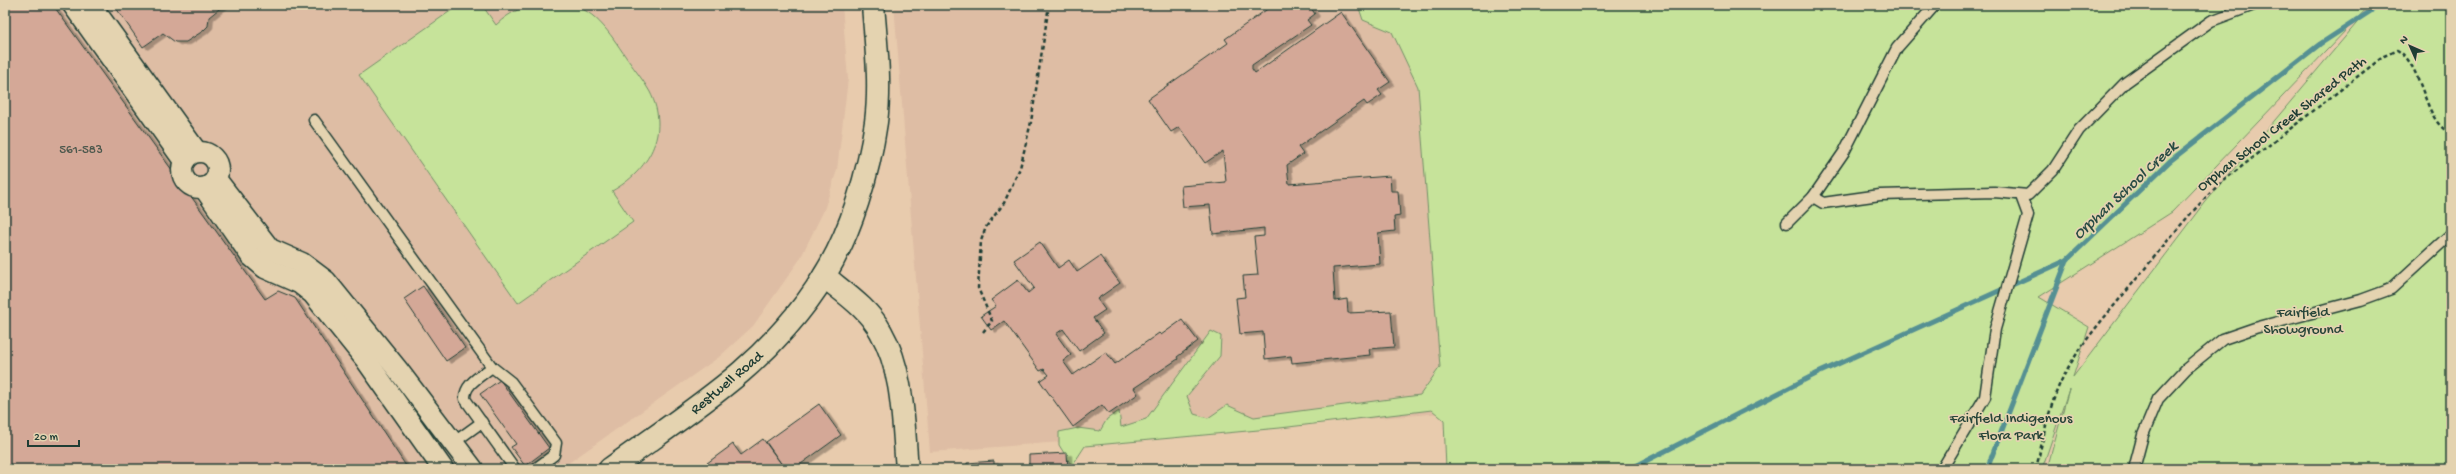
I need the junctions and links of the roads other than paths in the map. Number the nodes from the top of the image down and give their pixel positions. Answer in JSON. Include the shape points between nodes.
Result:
{"nodes":[{"id":1,"x":73,"y":5,"type":"edge"},
{"id":2,"x":91,"y":5,"type":"edge"},
{"id":3,"x":873,"y":5,"type":"edge"},
{"id":4,"x":1935,"y":5,"type":"edge"},
{"id":5,"x":2254,"y":5,"type":"edge"},
{"id":6,"x":314,"y":120,"type":"dead end"},
{"id":7,"x":190,"y":157,"type":"junction"},
{"id":8,"x":210,"y":184,"type":"junction"},
{"id":9,"x":2021,"y":196,"type":"junction"},
{"id":10,"x":1813,"y":197,"type":"junction"},
{"id":11,"x":1787,"y":223,"type":"dead end"},
{"id":12,"x":2451,"y":234,"type":"edge"},
{"id":13,"x":824,"y":276,"type":"junction"},
{"id":14,"x":492,"y":367,"type":"junction"},
{"id":15,"x":482,"y":422,"type":"junction"},
{"id":16,"x":453,"y":443,"type":"junction"},
{"id":17,"x":537,"y":468,"type":"edge"},
{"id":18,"x":443,"y":469,"type":"edge"},
{"id":19,"x":473,"y":469,"type":"edge"},
{"id":20,"x":515,"y":469,"type":"edge"},
{"id":21,"x":610,"y":469,"type":"edge"},
{"id":22,"x":907,"y":469,"type":"edge"},
{"id":23,"x":1942,"y":469,"type":"edge"},
{"id":24,"x":2134,"y":469,"type":"edge"}],
"edges":[{"from":1,"to":7,"type":"street"},
{"from":2,"to":7,"type":"street"},
{"from":3,"to":13,"type":"main road","name":"Restwell Road","via":[[878,69],[876,122],[864,181],[847,228]]},
{"from":4,"to":10,"type":"lane","via":[[1897,48],[1844,152]]},
{"from":5,"to":9,"type":"lane","via":[[2211,21],[2125,83],[2079,130],[2053,170],[2028,195]]},
{"from":6,"to":14,"type":"lane"},
{"from":7,"to":8,"type":"street","via":[[182,168],[184,179],[192,187]]},
{"from":7,"to":8,"type":"street","via":[[206,152],[216,160],[219,172]]},
{"from":8,"to":16,"type":"street","via":[[270,249],[302,263],[326,281]]},
{"from":8,"to":18,"type":"street","via":[[251,256],[266,268],[299,283],[313,294],[366,360]]},
{"from":9,"to":10,"type":"lane","via":[[1994,192],[1880,195],[1823,203]]},
{"from":9,"to":23,"type":"lane","via":[[2028,215],[1995,329],[1985,397]]},
{"from":10,"to":11,"type":"lane"},
{"from":12,"to":24,"type":"lane","via":[[2391,288],[2361,300],[2223,339],[2186,369],[2158,399],[2143,435]]},
{"from":13,"to":21,"type":"main road","name":"Restwell Road","via":[[784,329],[742,372]]},
{"from":13,"to":22,"type":"main road","via":[[873,320],[887,346],[898,385]]},
{"from":14,"to":15,"type":"lane","via":[[465,392],[465,399]]},
{"from":14,"to":17,"type":"lane","via":[[511,382],[556,443],[554,455]]},
{"from":15,"to":16,"type":"lane"},
{"from":15,"to":20,"type":"lane"},
{"from":16,"to":19,"type":"street"}]}
